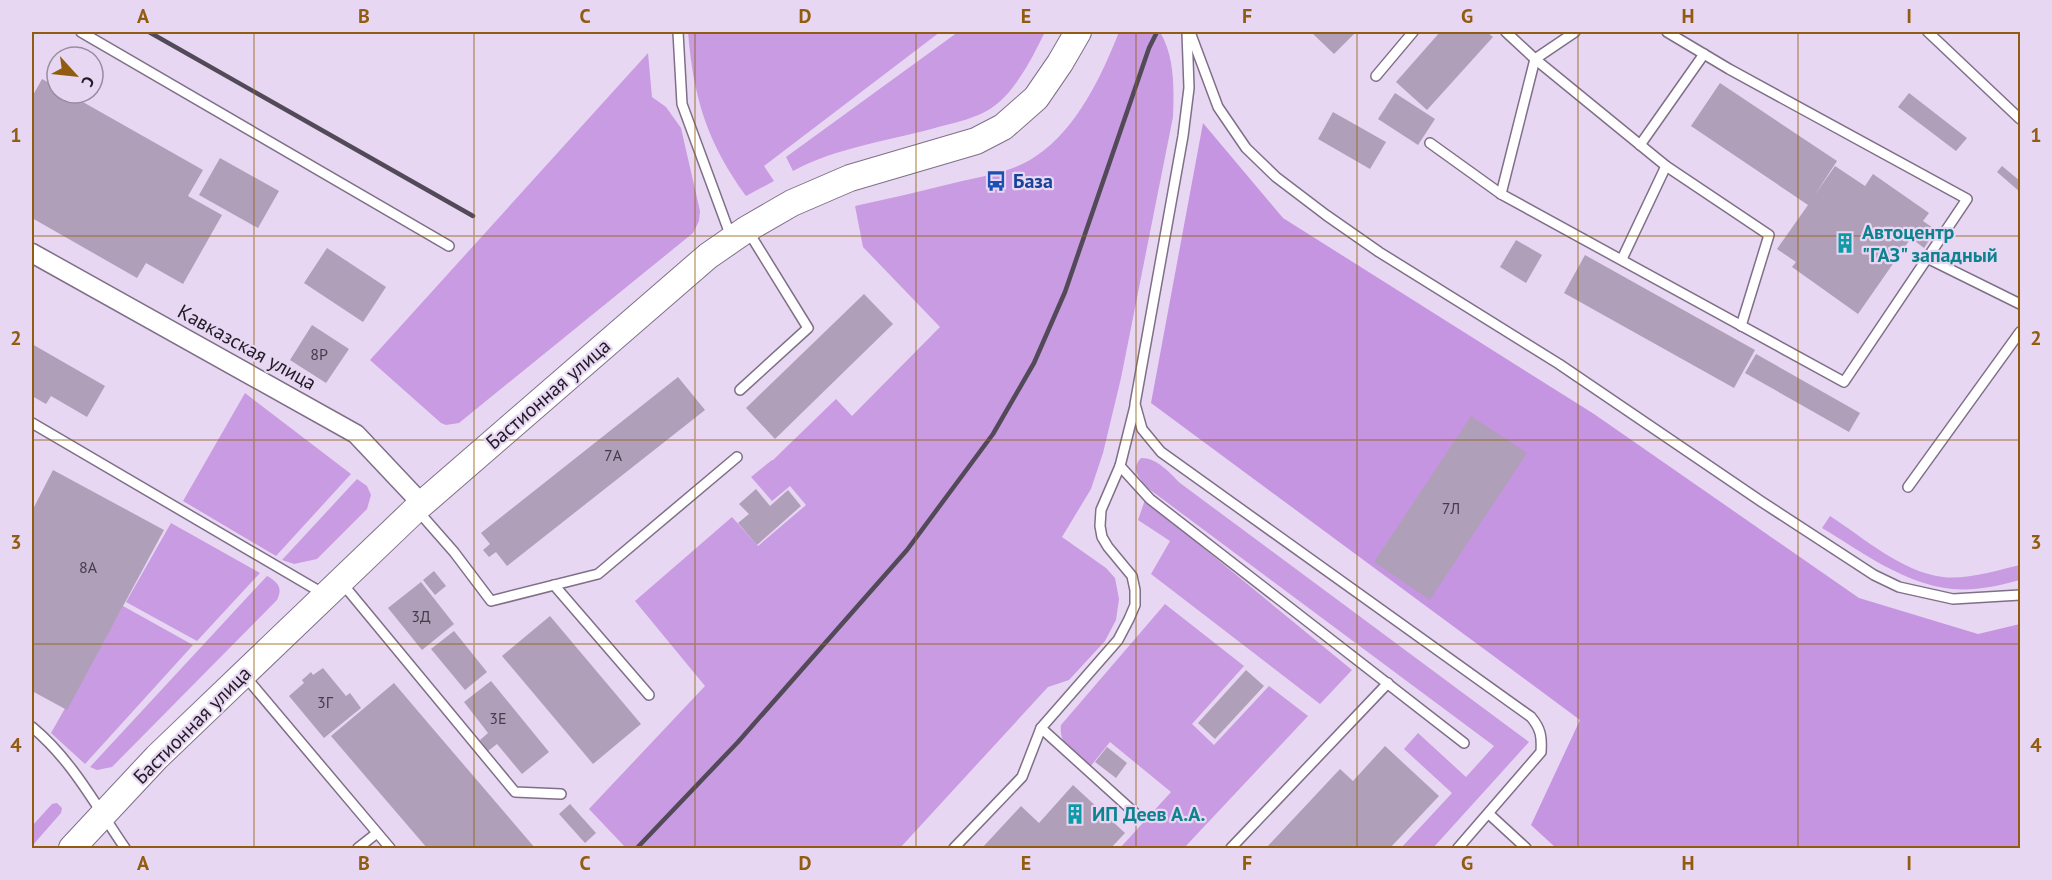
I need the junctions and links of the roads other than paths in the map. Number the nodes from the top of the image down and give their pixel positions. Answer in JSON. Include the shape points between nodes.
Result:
{"nodes":[{"id":1,"x":81,"y":32,"type":"edge"},
{"id":2,"x":678,"y":32,"type":"edge"},
{"id":3,"x":1189,"y":32,"type":"edge"},
{"id":4,"x":1413,"y":32,"type":"edge"},
{"id":5,"x":1506,"y":32,"type":"edge"},
{"id":6,"x":1575,"y":32,"type":"edge"},
{"id":7,"x":1668,"y":32,"type":"edge"},
{"id":8,"x":1928,"y":32,"type":"edge"},
{"id":9,"x":1079,"y":33,"type":"edge"},
{"id":10,"x":1704,"y":54,"type":"junction"},
{"id":11,"x":1535,"y":59,"type":"junction"},
{"id":12,"x":1376,"y":76,"type":"dead end"},
{"id":13,"x":2020,"y":119,"type":"edge"},
{"id":14,"x":1430,"y":143,"type":"dead end"},
{"id":15,"x":1640,"y":146,"type":"junction"},
{"id":16,"x":1666,"y":166,"type":"junction"},
{"id":17,"x":1501,"y":194,"type":"junction"},
{"id":18,"x":739,"y":234,"type":"junction"},
{"id":19,"x":448,"y":246,"type":"dead end"},
{"id":20,"x":32,"y":253,"type":"edge"},
{"id":21,"x":1927,"y":258,"type":"junction"},
{"id":22,"x":1622,"y":259,"type":"junction"},
{"id":23,"x":2020,"y":304,"type":"edge"},
{"id":24,"x":1741,"y":326,"type":"junction"},
{"id":25,"x":2020,"y":332,"type":"edge"},
{"id":26,"x":740,"y":390,"type":"dead end"},
{"id":27,"x":1135,"y":404,"type":"junction"},
{"id":28,"x":32,"y":423,"type":"edge"},
{"id":29,"x":737,"y":458,"type":"dead end"},
{"id":30,"x":1120,"y":466,"type":"junction"},
{"id":31,"x":1908,"y":487,"type":"dead end"},
{"id":32,"x":419,"y":507,"type":"junction"},
{"id":33,"x":554,"y":585,"type":"junction"},
{"id":34,"x":333,"y":588,"type":"junction"},
{"id":35,"x":2020,"y":595,"type":"edge"},
{"id":36,"x":242,"y":673,"type":"junction"},
{"id":37,"x":1388,"y":683,"type":"junction"},
{"id":38,"x":649,"y":695,"type":"dead end"},
{"id":39,"x":32,"y":728,"type":"edge"},
{"id":40,"x":1041,"y":728,"type":"junction"},
{"id":41,"x":1464,"y":743,"type":"dead end"},
{"id":42,"x":561,"y":794,"type":"dead end"},
{"id":43,"x":1136,"y":814,"type":"dead end"},
{"id":44,"x":1489,"y":814,"type":"junction"},
{"id":45,"x":103,"y":816,"type":"junction"},
{"id":46,"x":377,"y":833,"type":"junction"},
{"id":47,"x":80,"y":844,"type":"edge"},
{"id":48,"x":125,"y":849,"type":"edge"},
{"id":49,"x":358,"y":849,"type":"edge"},
{"id":50,"x":390,"y":849,"type":"edge"},
{"id":51,"x":954,"y":849,"type":"edge"},
{"id":52,"x":1231,"y":849,"type":"edge"},
{"id":53,"x":1458,"y":849,"type":"edge"},
{"id":54,"x":1526,"y":849,"type":"edge"}],
"edges":[{"from":1,"to":19,"type":"lane"},
{"from":2,"to":18,"type":"lane","via":[[682,104]]},
{"from":3,"to":27,"type":"lane","via":[[1189,88]]},
{"from":3,"to":35,"type":"lane","via":[[1218,107],[1246,148],[1276,177],[1379,252],[1559,364],[1874,574],[1899,587],[1953,599]]},
{"from":4,"to":12,"type":"lane"},
{"from":5,"to":11,"type":"lane"},
{"from":6,"to":11,"type":"lane"},
{"from":7,"to":10,"type":"lane"},
{"from":8,"to":13,"type":"lane"},
{"from":9,"to":18,"type":"main road","name":"Бастионная улица","via":[[1036,98],[1003,127],[976,141],[850,178],[792,202]]},
{"from":10,"to":15,"type":"lane"},
{"from":10,"to":21,"type":"lane","via":[[1966,199]]},
{"from":11,"to":15,"type":"lane"},
{"from":11,"to":17,"type":"lane"},
{"from":14,"to":17,"type":"lane"},
{"from":15,"to":16,"type":"lane"},
{"from":16,"to":22,"type":"lane"},
{"from":16,"to":24,"type":"lane","via":[[1769,235]]},
{"from":17,"to":22,"type":"lane"},
{"from":18,"to":26,"type":"lane","via":[[808,328]]},
{"from":18,"to":32,"type":"main road","name":"Бастионная улица","via":[[708,255]]},
{"from":20,"to":32,"type":"street","name":"Кавказская улица","via":[[356,434]]},
{"from":21,"to":23,"type":"lane"},
{"from":21,"to":24,"type":"lane","via":[[1844,382]]},
{"from":22,"to":24,"type":"lane"},
{"from":25,"to":31,"type":"lane"},
{"from":27,"to":30,"type":"lane"},
{"from":27,"to":44,"type":"lane","via":[[1142,429],[1161,452],[1531,717],[1539,727],[1541,752]]},
{"from":28,"to":34,"type":"lane"},
{"from":29,"to":33,"type":"lane","via":[[598,574]]},
{"from":30,"to":37,"type":"lane","via":[[1150,499]]},
{"from":30,"to":40,"type":"lane","via":[[1101,510],[1100,526],[1108,547],[1132,576],[1135,605],[1118,640]]},
{"from":32,"to":33,"type":"lane","via":[[491,601]]},
{"from":32,"to":34,"type":"main road","name":"Бастионная улица"},
{"from":33,"to":38,"type":"lane"},
{"from":34,"to":36,"type":"main road","name":"Бастионная улица"},
{"from":34,"to":42,"type":"lane","via":[[514,792]]},
{"from":36,"to":45,"type":"main road","name":"Бастионная улица"},
{"from":36,"to":46,"type":"lane"},
{"from":37,"to":41,"type":"lane"},
{"from":37,"to":52,"type":"lane"},
{"from":39,"to":45,"type":"lane","via":[[78,775]]},
{"from":40,"to":43,"type":"lane"},
{"from":40,"to":51,"type":"lane","via":[[1022,777]]},
{"from":44,"to":53,"type":"lane"},
{"from":44,"to":54,"type":"lane"},
{"from":45,"to":47,"type":"main road","name":"Бастионная улица"},
{"from":45,"to":48,"type":"lane"},
{"from":46,"to":49,"type":"lane"},
{"from":46,"to":50,"type":"lane"}]}
